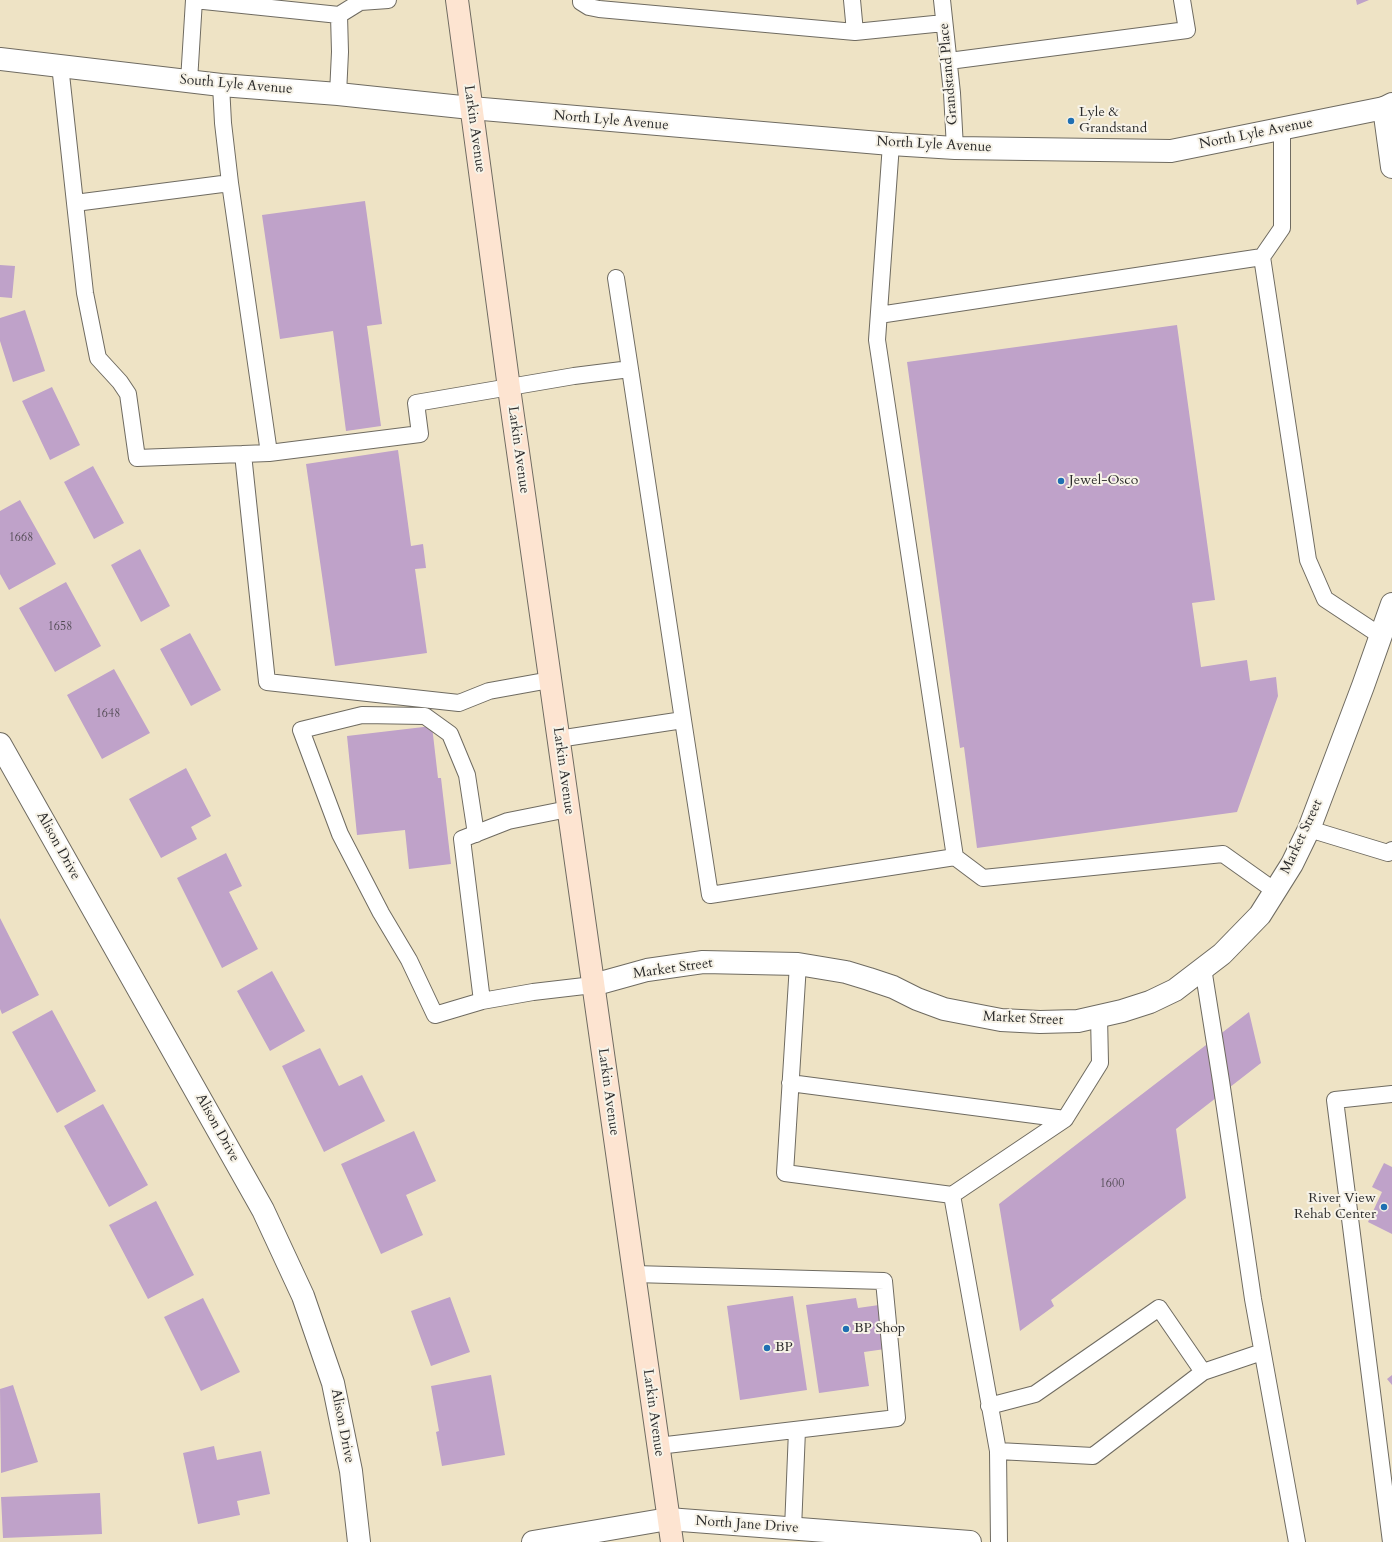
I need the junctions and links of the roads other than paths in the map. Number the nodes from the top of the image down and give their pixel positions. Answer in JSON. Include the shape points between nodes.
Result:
{"nodes":[{"id":1,"x":194,"y":0,"type":"edge"},
{"id":2,"x":388,"y":0,"type":"edge"},
{"id":3,"x":457,"y":0,"type":"edge"},
{"id":4,"x":581,"y":0,"type":"edge"},
{"id":5,"x":852,"y":0,"type":"edge"},
{"id":6,"x":942,"y":0,"type":"edge"},
{"id":7,"x":1182,"y":0,"type":"edge"},
{"id":8,"x":361,"y":1,"type":"edge"},
{"id":9,"x":339,"y":16,"type":"junction"},
{"id":10,"x":944,"y":23,"type":"junction"},
{"id":11,"x":855,"y":32,"type":"junction"},
{"id":12,"x":0,"y":59,"type":"edge"},
{"id":13,"x":949,"y":62,"type":"junction"},
{"id":14,"x":60,"y":66,"type":"junction"},
{"id":15,"x":189,"y":81,"type":"junction"},
{"id":16,"x":221,"y":85,"type":"junction"},
{"id":17,"x":338,"y":94,"type":"junction"},
{"id":18,"x":1388,"y":106,"type":"edge"},
{"id":19,"x":472,"y":108,"type":"junction"},
{"id":20,"x":1282,"y":128,"type":"junction"},
{"id":21,"x":891,"y":144,"type":"junction"},
{"id":22,"x":955,"y":148,"type":"junction"},
{"id":23,"x":1392,"y":167,"type":"edge"},
{"id":24,"x":230,"y":183,"type":"junction"},
{"id":25,"x":75,"y":203,"type":"junction"},
{"id":26,"x":1262,"y":257,"type":"junction"},
{"id":27,"x":616,"y":278,"type":"dead end"},
{"id":28,"x":880,"y":315,"type":"junction"},
{"id":29,"x":630,"y":369,"type":"junction"},
{"id":30,"x":509,"y":388,"type":"junction"},
{"id":31,"x":269,"y":453,"type":"junction"},
{"id":32,"x":243,"y":454,"type":"junction"},
{"id":33,"x":1392,"y":604,"type":"edge"},
{"id":34,"x":1381,"y":636,"type":"junction"},
{"id":35,"x":550,"y":680,"type":"junction"},
{"id":36,"x":683,"y":720,"type":"junction"},
{"id":37,"x":558,"y":739,"type":"junction"},
{"id":38,"x":0,"y":744,"type":"edge"},
{"id":39,"x":568,"y":809,"type":"junction"},
{"id":40,"x":1309,"y":829,"type":"junction"},
{"id":41,"x":469,"y":836,"type":"junction"},
{"id":42,"x":1392,"y":850,"type":"edge"},
{"id":43,"x":955,"y":858,"type":"junction"},
{"id":44,"x":1275,"y":891,"type":"junction"},
{"id":45,"x":798,"y":964,"type":"junction"},
{"id":46,"x":1203,"y":968,"type":"junction"},
{"id":47,"x":593,"y":985,"type":"junction"},
{"id":48,"x":482,"y":1001,"type":"junction"},
{"id":49,"x":1099,"y":1016,"type":"junction"},
{"id":50,"x":790,"y":1083,"type":"junction"},
{"id":51,"x":1392,"y":1094,"type":"edge"},
{"id":52,"x":1065,"y":1119,"type":"junction"},
{"id":53,"x":952,"y":1195,"type":"junction"},
{"id":54,"x":634,"y":1274,"type":"junction"},
{"id":55,"x":1262,"y":1352,"type":"junction"},
{"id":56,"x":1203,"y":1372,"type":"junction"},
{"id":57,"x":989,"y":1406,"type":"junction"},
{"id":58,"x":797,"y":1430,"type":"junction"},
{"id":59,"x":658,"y":1446,"type":"junction"},
{"id":60,"x":998,"y":1451,"type":"junction"},
{"id":61,"x":1388,"y":1488,"type":"edge"},
{"id":62,"x":668,"y":1519,"type":"junction"},
{"id":63,"x":793,"y":1529,"type":"junction"},
{"id":64,"x":359,"y":1542,"type":"edge"},
{"id":65,"x":533,"y":1542,"type":"edge"},
{"id":66,"x":672,"y":1542,"type":"edge"},
{"id":67,"x":970,"y":1542,"type":"edge"},
{"id":68,"x":999,"y":1542,"type":"edge"},
{"id":69,"x":1297,"y":1542,"type":"edge"},
{"id":70,"x":1391,"y":1542,"type":"edge"}],
"edges":[{"from":1,"to":9,"type":"lane"},
{"from":1,"to":15,"type":"lane"},
{"from":2,"to":8,"type":"lane"},
{"from":3,"to":19,"type":"main road","name":"Larkin Avenue"},
{"from":4,"to":11,"type":"lane","via":[[589,8]]},
{"from":5,"to":11,"type":"lane"},
{"from":6,"to":10,"type":"lane","name":"Grandstand Place"},
{"from":7,"to":13,"type":"lane","via":[[1187,30]]},
{"from":8,"to":9,"type":"lane"},
{"from":9,"to":17,"type":"lane"},
{"from":10,"to":11,"type":"lane"},
{"from":10,"to":13,"type":"lane","name":"Grandstand Place"},
{"from":12,"to":14,"type":"street","name":"South Lyle Avenue"},
{"from":13,"to":22,"type":"lane","name":"Grandstand Place"},
{"from":14,"to":15,"type":"street","name":"South Lyle Avenue"},
{"from":14,"to":25,"type":"lane"},
{"from":15,"to":16,"type":"street","name":"South Lyle Avenue"},
{"from":16,"to":17,"type":"street","name":"South Lyle Avenue"},
{"from":16,"to":24,"type":"lane"},
{"from":17,"to":19,"type":"street","name":"South Lyle Avenue"},
{"from":18,"to":20,"type":"street","name":"North Lyle Avenue"},
{"from":18,"to":23,"type":"street"},
{"from":19,"to":21,"type":"street","name":"North Lyle Avenue"},
{"from":19,"to":30,"type":"main road","name":"Larkin Avenue"},
{"from":20,"to":22,"type":"street","name":"North Lyle Avenue","via":[[1171,151]]},
{"from":20,"to":26,"type":"lane","via":[[1282,228]]},
{"from":21,"to":22,"type":"street","name":"North Lyle Avenue"},
{"from":21,"to":28,"type":"lane"},
{"from":24,"to":25,"type":"lane"},
{"from":24,"to":31,"type":"lane"},
{"from":25,"to":32,"type":"lane","via":[[85,293],[98,358],[128,394],[137,458]]},
{"from":26,"to":28,"type":"lane"},
{"from":26,"to":34,"type":"lane","via":[[1308,560],[1325,599]]},
{"from":27,"to":29,"type":"lane"},
{"from":28,"to":43,"type":"lane","via":[[877,340]]},
{"from":29,"to":30,"type":"lane"},
{"from":29,"to":36,"type":"lane"},
{"from":30,"to":31,"type":"lane","via":[[416,403],[420,434]]},
{"from":30,"to":35,"type":"main road","name":"Larkin Avenue"},
{"from":31,"to":32,"type":"lane"},
{"from":32,"to":35,"type":"lane","via":[[267,682],[459,703],[489,691]]},
{"from":33,"to":34,"type":"street","name":"Market Street"},
{"from":34,"to":40,"type":"street","name":"Market Street"},
{"from":35,"to":37,"type":"main road","name":"Larkin Avenue"},
{"from":36,"to":37,"type":"lane"},
{"from":36,"to":43,"type":"lane","via":[[710,895]]},
{"from":37,"to":39,"type":"main road","name":"Larkin Avenue"},
{"from":38,"to":64,"type":"street","name":"Alison Drive","via":[[263,1210],[303,1296],[334,1382],[351,1471]]},
{"from":39,"to":41,"type":"lane","via":[[508,821]]},
{"from":39,"to":47,"type":"main road","name":"Larkin Avenue"},
{"from":40,"to":42,"type":"lane","via":[[1388,853]]},
{"from":40,"to":44,"type":"street","name":"Market Street"},
{"from":41,"to":48,"type":"lane"},
{"from":41,"to":48,"type":"lane","via":[[467,775],[450,734],[425,716],[362,715],[301,730],[340,834],[409,960],[435,1015]]},
{"from":43,"to":44,"type":"lane","via":[[983,878],[1223,854]]},
{"from":44,"to":46,"type":"street","name":"Market Street","via":[[1260,915],[1222,954]]},
{"from":45,"to":47,"type":"street","name":"Market Street","via":[[703,962],[647,970]]},
{"from":45,"to":49,"type":"street","name":"Market Street","via":[[869,978],[944,1009],[1001,1020],[1078,1021]]},
{"from":45,"to":50,"type":"lane"},
{"from":46,"to":49,"type":"street","name":"Market Street","via":[[1175,990],[1150,1002]]},
{"from":46,"to":55,"type":"lane"},
{"from":47,"to":48,"type":"lane"},
{"from":47,"to":54,"type":"main road","name":"Larkin Avenue"},
{"from":49,"to":52,"type":"lane","via":[[1100,1063]]},
{"from":50,"to":52,"type":"lane"},
{"from":50,"to":53,"type":"lane","via":[[785,1173]]},
{"from":51,"to":61,"type":"lane","via":[[1335,1100]]},
{"from":52,"to":53,"type":"lane"},
{"from":53,"to":57,"type":"lane"},
{"from":54,"to":58,"type":"lane","via":[[884,1281],[897,1418]]},
{"from":54,"to":59,"type":"main road","name":"Larkin Avenue"},
{"from":55,"to":56,"type":"lane"},
{"from":55,"to":69,"type":"lane"},
{"from":56,"to":57,"type":"lane","via":[[1159,1308],[1035,1394]]},
{"from":56,"to":60,"type":"lane","via":[[1093,1456]]},
{"from":57,"to":60,"type":"lane"},
{"from":58,"to":59,"type":"lane"},
{"from":58,"to":63,"type":"lane"},
{"from":59,"to":62,"type":"main road","name":"Larkin Avenue"},
{"from":60,"to":68,"type":"lane"},
{"from":61,"to":70,"type":"lane"},
{"from":62,"to":63,"type":"street","name":"North Jane Drive"},
{"from":62,"to":65,"type":"street","name":"North Jane Drive"},
{"from":62,"to":66,"type":"main road","name":"Larkin Avenue"},
{"from":63,"to":67,"type":"street","name":"North Jane Drive"}]}
